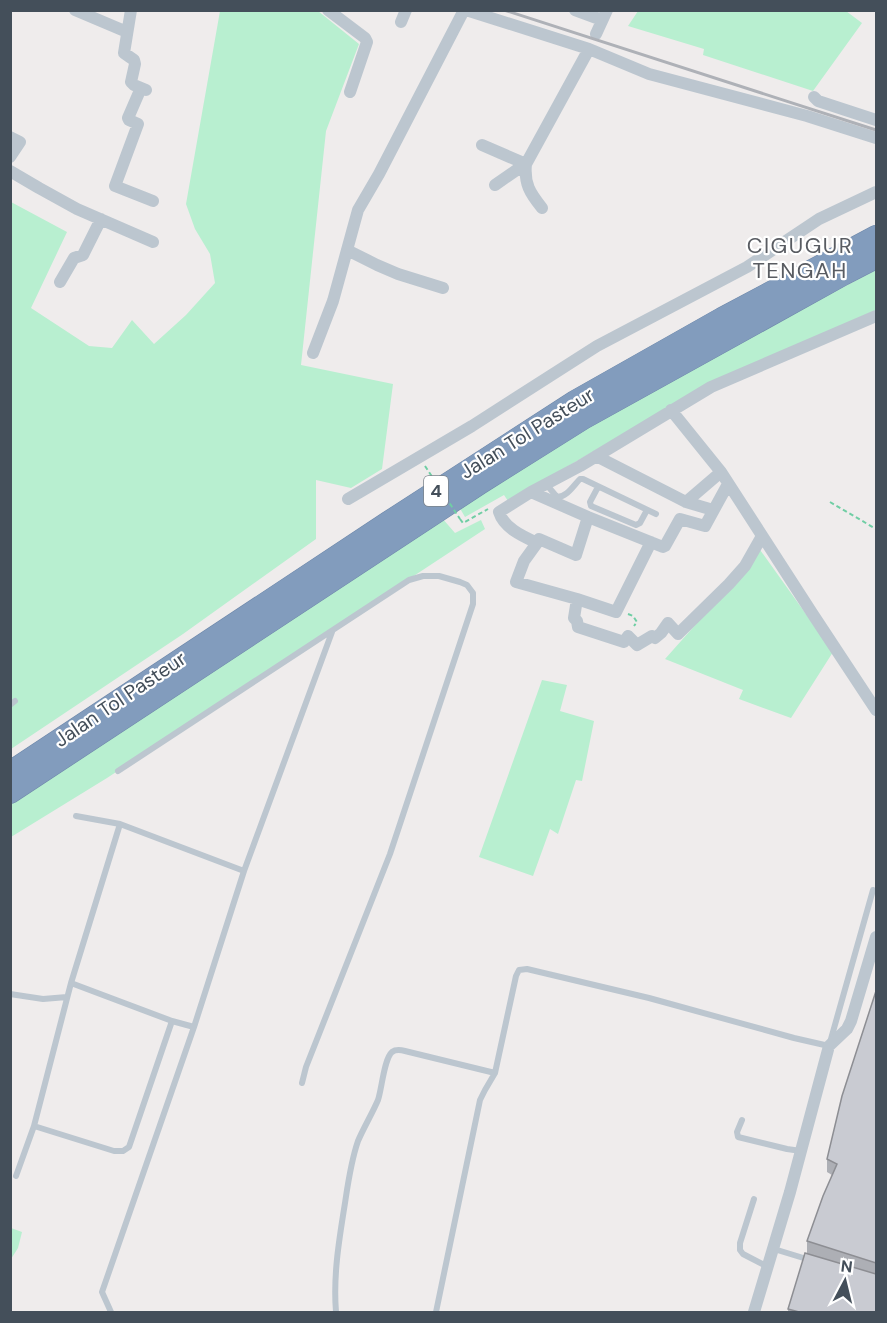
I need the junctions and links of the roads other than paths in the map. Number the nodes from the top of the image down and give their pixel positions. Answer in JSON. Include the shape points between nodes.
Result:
{"nodes":[{"id":1,"x":75,"y":10,"type":"edge"},
{"id":2,"x":131,"y":10,"type":"edge"},
{"id":3,"x":328,"y":10,"type":"edge"},
{"id":4,"x":465,"y":10,"type":"edge"},
{"id":5,"x":575,"y":10,"type":"edge"},
{"id":6,"x":604,"y":15,"type":"edge"},
{"id":7,"x":127,"y":32,"type":"junction"},
{"id":8,"x":596,"y":34,"type":"dead end"},
{"id":9,"x":589,"y":49,"type":"junction"},
{"id":10,"x":350,"y":92,"type":"dead end"},
{"id":11,"x":814,"y":97,"type":"dead end"},
{"id":12,"x":876,"y":120,"type":"edge"},
{"id":13,"x":10,"y":137,"type":"edge"},
{"id":14,"x":876,"y":138,"type":"edge"},
{"id":15,"x":482,"y":144,"type":"dead end"},
{"id":16,"x":10,"y":157,"type":"edge"},
{"id":17,"x":526,"y":164,"type":"junction"},
{"id":18,"x":10,"y":171,"type":"edge"},
{"id":19,"x":495,"y":185,"type":"dead end"},
{"id":20,"x":876,"y":192,"type":"edge"},
{"id":21,"x":153,"y":201,"type":"dead end"},
{"id":22,"x":542,"y":208,"type":"dead end"},
{"id":23,"x":101,"y":219,"type":"junction"},
{"id":24,"x":876,"y":236,"type":"edge"},
{"id":25,"x":153,"y":242,"type":"dead end"},
{"id":26,"x":347,"y":250,"type":"junction"},
{"id":27,"x":876,"y":258,"type":"edge"},
{"id":28,"x":60,"y":282,"type":"dead end"},
{"id":29,"x":443,"y":288,"type":"dead end"},
{"id":30,"x":876,"y":316,"type":"edge"},
{"id":31,"x":313,"y":353,"type":"dead end"},
{"id":32,"x":671,"y":410,"type":"junction"},
{"id":33,"x":596,"y":456,"type":"junction"},
{"id":34,"x":721,"y":472,"type":"junction"},
{"id":35,"x":546,"y":484,"type":"junction"},
{"id":36,"x":728,"y":484,"type":"junction"},
{"id":37,"x":598,"y":487,"type":"junction"},
{"id":38,"x":531,"y":492,"type":"junction"},
{"id":39,"x":348,"y":499,"type":"dead end"},
{"id":40,"x":686,"y":502,"type":"junction"},
{"id":41,"x":647,"y":510,"type":"junction"},
{"id":42,"x":713,"y":510,"type":"junction"},
{"id":43,"x":656,"y":514,"type":"dead end"},
{"id":44,"x":588,"y":517,"type":"junction"},
{"id":45,"x":762,"y":536,"type":"junction"},
{"id":46,"x":651,"y":542,"type":"junction"},
{"id":47,"x":537,"y":543,"type":"junction"},
{"id":48,"x":578,"y":599,"type":"junction"},
{"id":49,"x":332,"y":631,"type":"junction"},
{"id":50,"x":876,"y":710,"type":"edge"},
{"id":51,"x":118,"y":771,"type":"dead end"},
{"id":52,"x":10,"y":772,"type":"edge"},
{"id":53,"x":10,"y":793,"type":"edge"},
{"id":54,"x":76,"y":816,"type":"dead end"},
{"id":55,"x":120,"y":824,"type":"junction"},
{"id":56,"x":244,"y":871,"type":"junction"},
{"id":57,"x":873,"y":890,"type":"dead end"},
{"id":58,"x":876,"y":937,"type":"edge"},
{"id":59,"x":71,"y":983,"type":"junction"},
{"id":60,"x":10,"y":994,"type":"edge"},
{"id":61,"x":67,"y":997,"type":"junction"},
{"id":62,"x":172,"y":1021,"type":"junction"},
{"id":63,"x":194,"y":1027,"type":"junction"},
{"id":64,"x":830,"y":1046,"type":"junction"},
{"id":65,"x":495,"y":1073,"type":"junction"},
{"id":66,"x":302,"y":1083,"type":"dead end"},
{"id":67,"x":742,"y":1120,"type":"dead end"},
{"id":68,"x":34,"y":1126,"type":"junction"},
{"id":69,"x":801,"y":1151,"type":"junction"},
{"id":70,"x":16,"y":1176,"type":"dead end"},
{"id":71,"x":754,"y":1199,"type":"dead end"},
{"id":72,"x":773,"y":1249,"type":"junction"},
{"id":73,"x":814,"y":1262,"type":"edge"},
{"id":74,"x":768,"y":1267,"type":"junction"},
{"id":75,"x":111,"y":1312,"type":"edge"},
{"id":76,"x":336,"y":1312,"type":"edge"},
{"id":77,"x":436,"y":1312,"type":"edge"},
{"id":78,"x":754,"y":1312,"type":"edge"}],
"edges":[{"from":1,"to":7,"type":"street"},
{"from":2,"to":7,"type":"street"},
{"from":3,"to":10,"type":"street","via":[[367,42]]},
{"from":4,"to":9,"type":"street"},
{"from":4,"to":26,"type":"street","via":[[358,210]]},
{"from":5,"to":6,"type":"street"},
{"from":6,"to":8,"type":"street"},
{"from":7,"to":21,"type":"street","via":[[124,53],[135,64],[131,82],[143,89],[128,118],[138,124],[115,186]]},
{"from":9,"to":14,"type":"street","via":[[649,74]]},
{"from":9,"to":17,"type":"street"},
{"from":11,"to":12,"type":"street"},
{"from":13,"to":16,"type":"street","via":[[20,142]]},
{"from":15,"to":17,"type":"street"},
{"from":17,"to":19,"type":"street"},
{"from":17,"to":22,"type":"street","via":[[528,189]]},
{"from":18,"to":23,"type":"street"},
{"from":20,"to":39,"type":"street","via":[[819,219],[747,267],[597,346]]},
{"from":23,"to":25,"type":"street"},
{"from":23,"to":28,"type":"street","via":[[83,255],[74,258]]},
{"from":24,"to":52,"type":"highway","name":"Jalan Tol Pasteur","number":"4","via":[[575,401]]},
{"from":26,"to":29,"type":"street","via":[[398,274]]},
{"from":26,"to":31,"type":"street"},
{"from":27,"to":53,"type":"highway","name":"Jalan Tol Pasteur","number":"4","via":[[604,408],[499,471]]},
{"from":30,"to":32,"type":"street","via":[[711,387]]},
{"from":32,"to":33,"type":"street"},
{"from":32,"to":34,"type":"street"},
{"from":33,"to":35,"type":"street"},
{"from":33,"to":40,"type":"street"},
{"from":34,"to":36,"type":"street"},
{"from":34,"to":40,"type":"street"},
{"from":35,"to":37,"type":"lane","via":[[560,498],[581,478]]},
{"from":35,"to":38,"type":"street"},
{"from":36,"to":42,"type":"street"},
{"from":36,"to":45,"type":"street"},
{"from":37,"to":41,"type":"lane"},
{"from":37,"to":41,"type":"lane","via":[[591,506],[636,525]]},
{"from":38,"to":44,"type":"street"},
{"from":38,"to":47,"type":"street","via":[[499,512],[501,519]]},
{"from":40,"to":42,"type":"street"},
{"from":41,"to":43,"type":"lane"},
{"from":42,"to":46,"type":"street","via":[[705,526],[680,519],[665,546]]},
{"from":44,"to":46,"type":"street"},
{"from":44,"to":47,"type":"street","via":[[576,555],[539,539]]},
{"from":45,"to":48,"type":"street","via":[[745,566],[678,634],[668,623],[655,638],[637,645],[627,636],[624,642],[578,627],[574,618]]},
{"from":45,"to":50,"type":"street"},
{"from":46,"to":48,"type":"street","via":[[616,612]]},
{"from":47,"to":48,"type":"street","via":[[516,582]]},
{"from":49,"to":51,"type":"lane"},
{"from":49,"to":56,"type":"lane"},
{"from":49,"to":66,"type":"lane","via":[[409,580],[423,576],[460,582],[473,593],[462,641],[390,854]]},
{"from":54,"to":55,"type":"lane"},
{"from":55,"to":56,"type":"lane"},
{"from":55,"to":59,"type":"lane"},
{"from":56,"to":63,"type":"lane"},
{"from":57,"to":64,"type":"lane"},
{"from":58,"to":64,"type":"street","via":[[851,1021]]},
{"from":59,"to":61,"type":"lane"},
{"from":59,"to":62,"type":"lane"},
{"from":60,"to":61,"type":"lane","via":[[43,999]]},
{"from":61,"to":68,"type":"lane"},
{"from":62,"to":63,"type":"lane"},
{"from":62,"to":68,"type":"lane","via":[[129,1147],[114,1151]]},
{"from":63,"to":75,"type":"lane","via":[[102,1292]]},
{"from":64,"to":65,"type":"lane","via":[[527,969],[519,970],[516,976]]},
{"from":64,"to":69,"type":"street"},
{"from":65,"to":76,"type":"lane","via":[[405,1050],[391,1053],[350,1171],[336,1254]]},
{"from":65,"to":77,"type":"lane","via":[[480,1100]]},
{"from":67,"to":69,"type":"lane","via":[[738,1137]]},
{"from":68,"to":70,"type":"lane"},
{"from":69,"to":72,"type":"street"},
{"from":71,"to":74,"type":"lane","via":[[740,1250]]},
{"from":72,"to":73,"type":"lane"},
{"from":72,"to":74,"type":"street"},
{"from":74,"to":78,"type":"street"}]}
